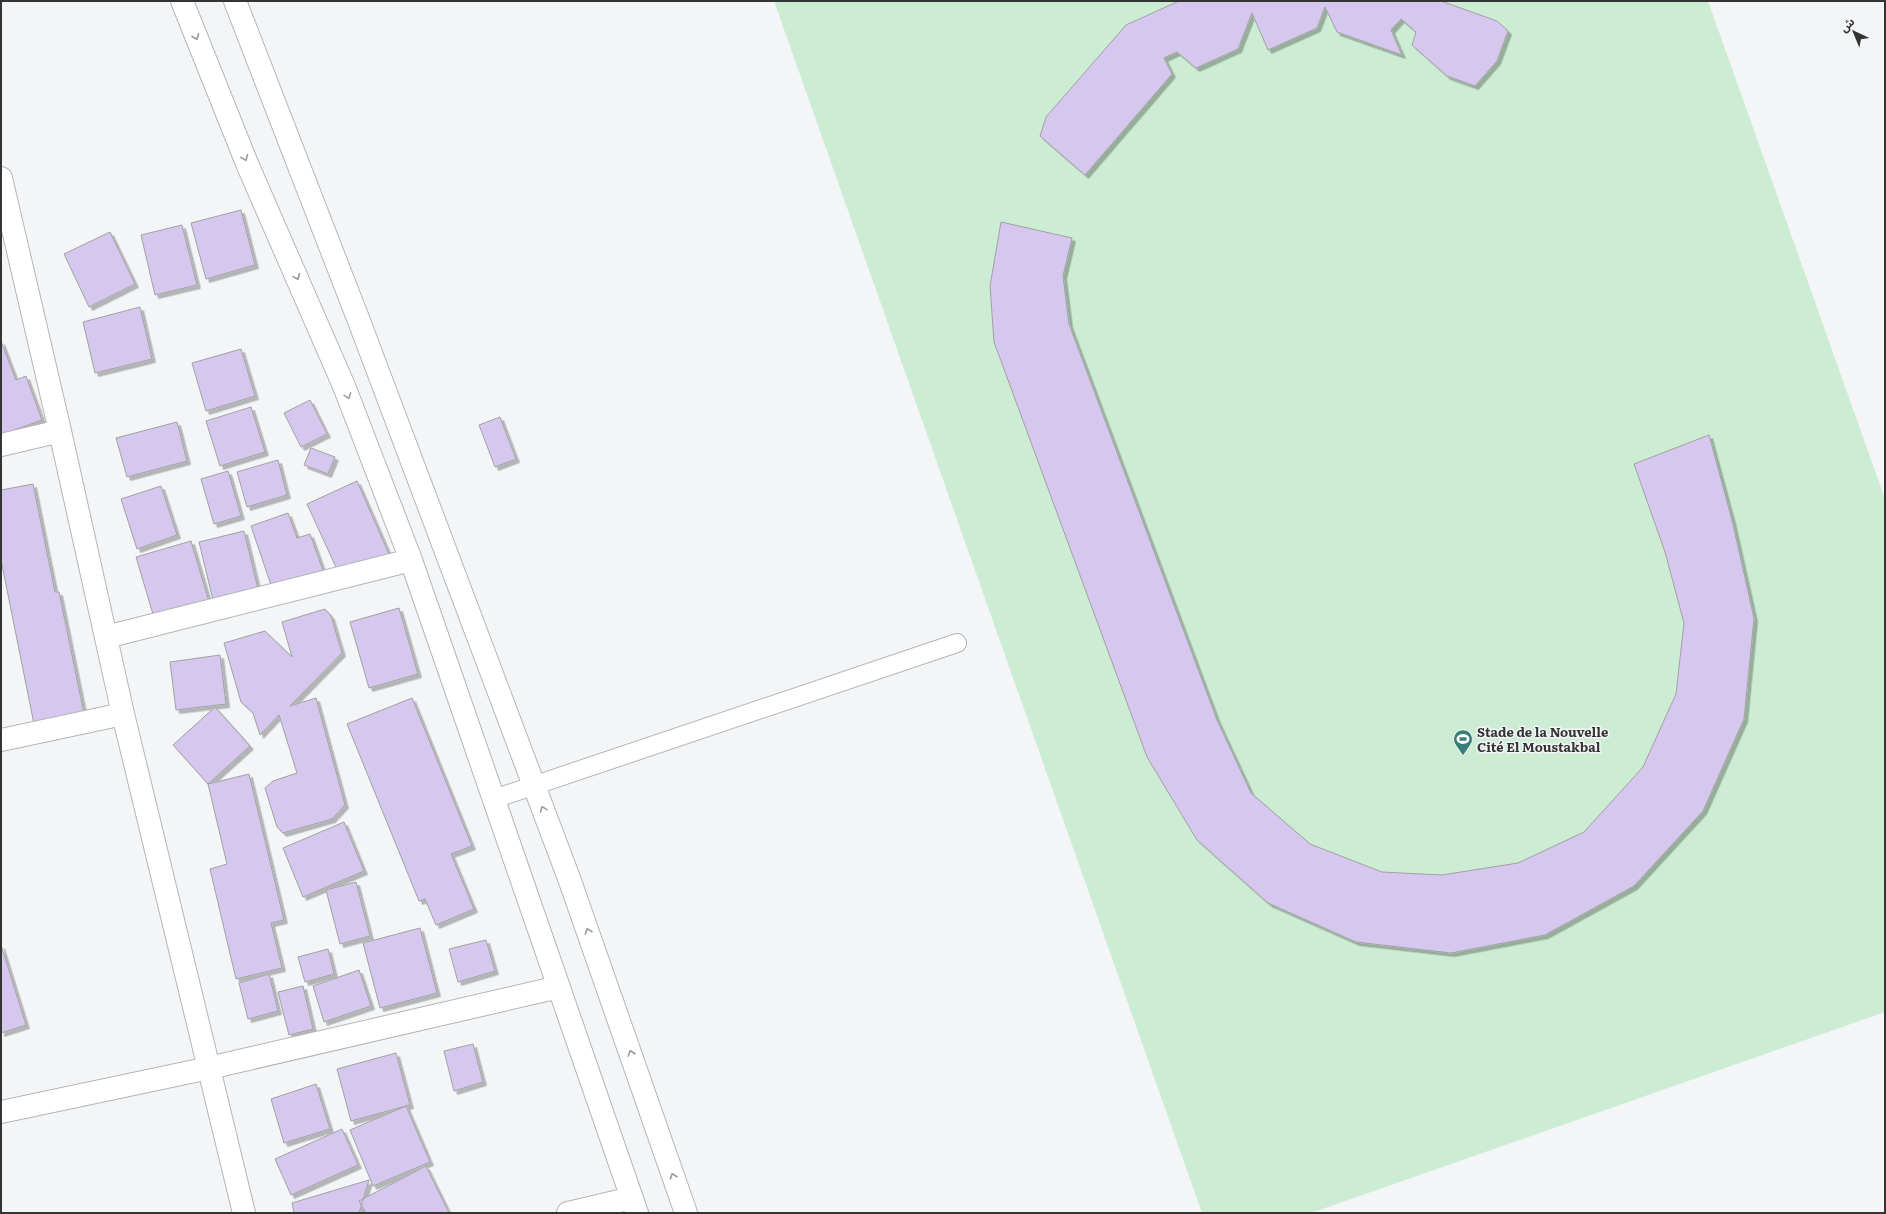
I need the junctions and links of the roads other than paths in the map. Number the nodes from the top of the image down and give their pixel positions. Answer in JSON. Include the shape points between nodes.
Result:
{"nodes":[{"id":1,"x":182,"y":1,"type":"edge"},
{"id":2,"x":235,"y":1,"type":"edge"},
{"id":3,"x":1,"y":178,"type":"edge"},
{"id":4,"x":60,"y":431,"type":"junction"},
{"id":5,"x":1,"y":445,"type":"edge"},
{"id":6,"x":411,"y":560,"type":"junction"},
{"id":7,"x":106,"y":637,"type":"junction"},
{"id":8,"x":957,"y":643,"type":"dead end"},
{"id":9,"x":123,"y":714,"type":"junction"},
{"id":10,"x":1,"y":740,"type":"edge"},
{"id":11,"x":534,"y":786,"type":"junction"},
{"id":12,"x":494,"y":800,"type":"junction"},
{"id":13,"x":559,"y":987,"type":"junction"},
{"id":14,"x":210,"y":1068,"type":"junction"},
{"id":15,"x":1,"y":1112,"type":"edge"},
{"id":16,"x":635,"y":1205,"type":"edge"},
{"id":17,"x":244,"y":1213,"type":"edge"},
{"id":18,"x":568,"y":1213,"type":"edge"},
{"id":19,"x":686,"y":1213,"type":"edge"}],
"edges":[{"from":1,"to":6,"type":"street","one_way":true,"via":[[248,166],[344,386]]},
{"from":2,"to":11,"type":"street","via":[[357,314]]},
{"from":3,"to":4,"type":"street"},
{"from":4,"to":5,"type":"street"},
{"from":4,"to":7,"type":"street"},
{"from":6,"to":7,"type":"street"},
{"from":6,"to":12,"type":"street"},
{"from":7,"to":9,"type":"street"},
{"from":8,"to":11,"type":"lane"},
{"from":9,"to":10,"type":"street"},
{"from":9,"to":14,"type":"street"},
{"from":11,"to":12,"type":"lane"},
{"from":19,"to":11,"type":"street","one_way":true,"via":[[570,881]]},
{"from":12,"to":13,"type":"street"},
{"from":13,"to":14,"type":"street"},
{"from":13,"to":16,"type":"street"},
{"from":14,"to":15,"type":"street"},
{"from":14,"to":17,"type":"street"},
{"from":16,"to":18,"type":"street"}]}
